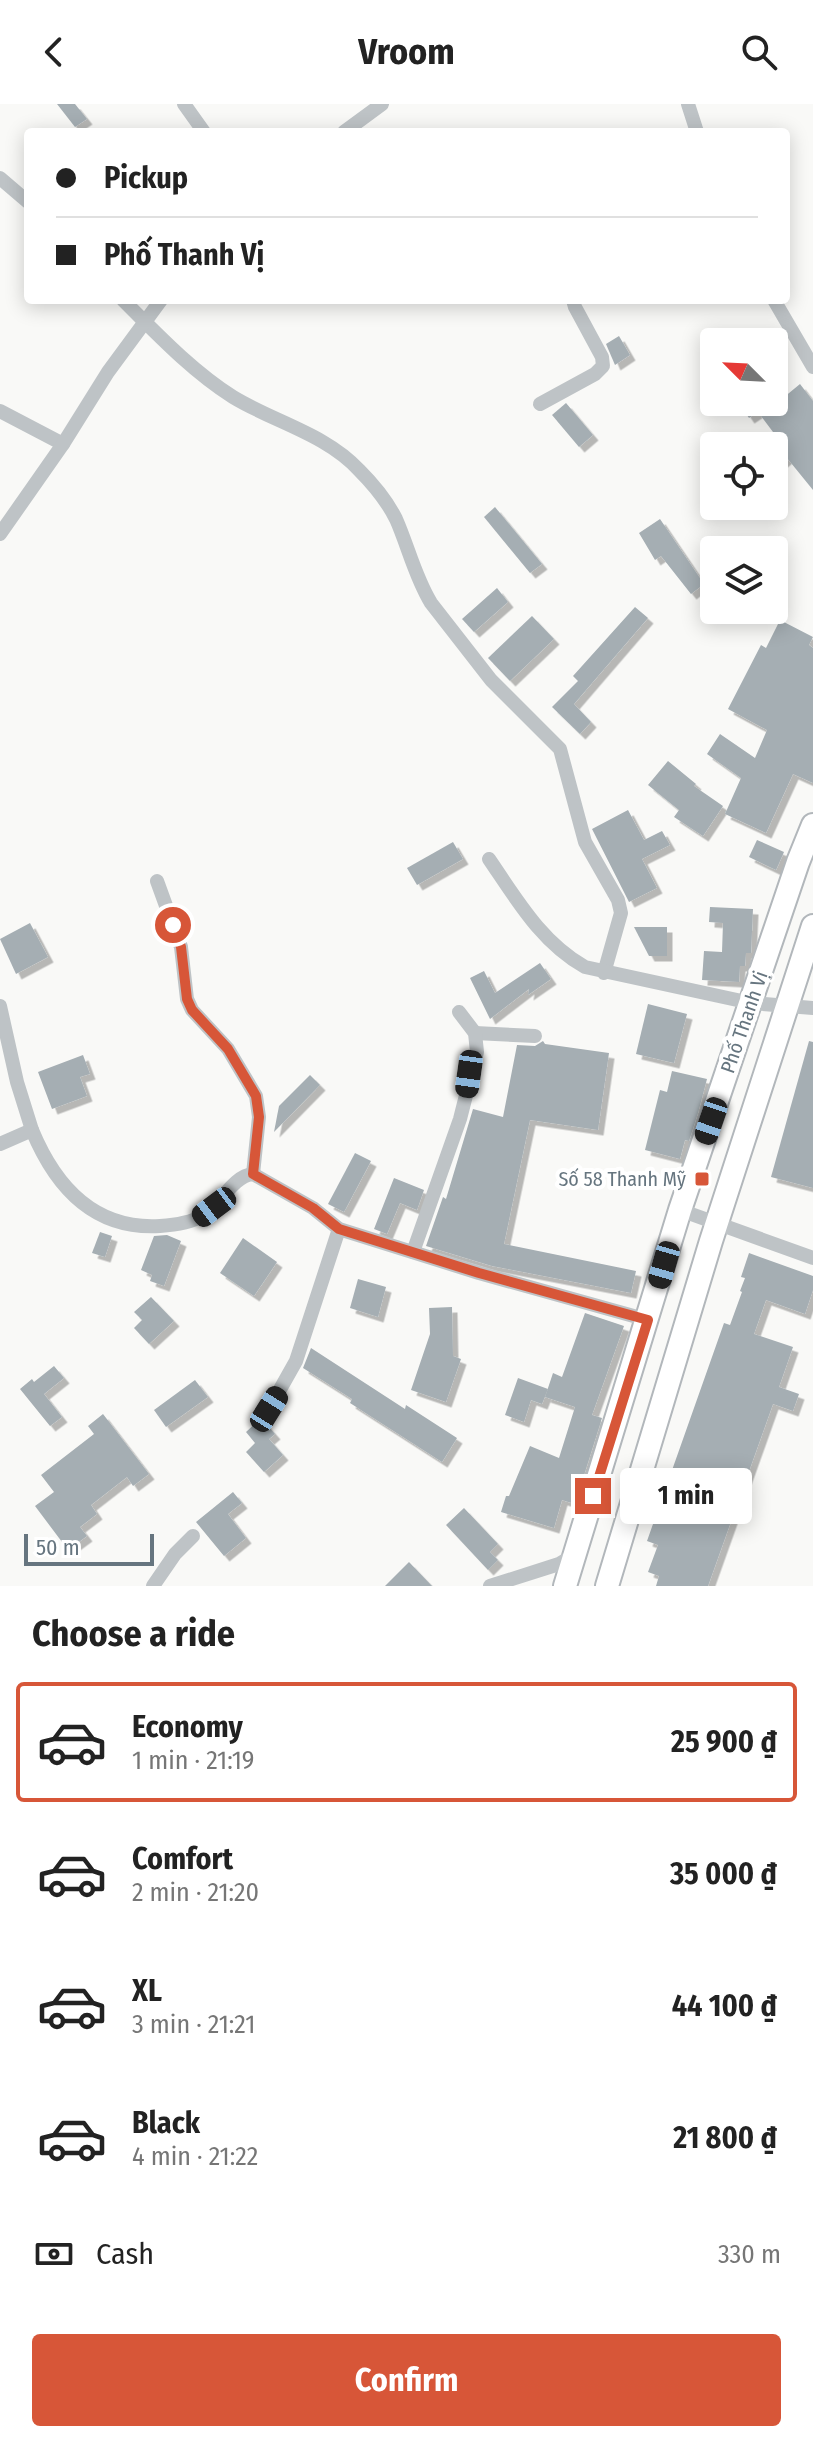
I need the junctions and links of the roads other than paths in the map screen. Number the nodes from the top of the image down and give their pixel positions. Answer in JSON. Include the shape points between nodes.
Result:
{"nodes":[{"id":1,"x":184,"y":104,"type":"edge"},
{"id":2,"x":382,"y":104,"type":"edge"},
{"id":3,"x":688,"y":104,"type":"edge"},
{"id":4,"x":201,"y":128,"type":"edge"},
{"id":5,"x":349,"y":128,"type":"edge"},
{"id":6,"x":696,"y":128,"type":"edge"},
{"id":7,"x":0,"y":178,"type":"edge"},
{"id":8,"x":24,"y":199,"type":"edge"},
{"id":9,"x":127,"y":304,"type":"edge"},
{"id":10,"x":158,"y":304,"type":"edge"},
{"id":11,"x":575,"y":304,"type":"edge"},
{"id":12,"x":776,"y":304,"type":"edge"},
{"id":13,"x":145,"y":322,"type":"junction"},
{"id":14,"x":813,"y":367,"type":"edge"},
{"id":15,"x":540,"y":404,"type":"dead end"},
{"id":16,"x":0,"y":411,"type":"edge"},
{"id":17,"x":63,"y":444,"type":"junction"},
{"id":18,"x":0,"y":534,"type":"edge"},
{"id":19,"x":813,"y":825,"type":"edge"},
{"id":20,"x":489,"y":859,"type":"dead end"},
{"id":21,"x":157,"y":881,"type":"dead end"},
{"id":22,"x":813,"y":926,"type":"edge"},
{"id":23,"x":604,"y":973,"type":"junction"},
{"id":24,"x":751,"y":1003,"type":"junction"},
{"id":25,"x":0,"y":1006,"type":"edge"},
{"id":26,"x":785,"y":1006,"type":"junction"},
{"id":27,"x":813,"y":1008,"type":"edge"},
{"id":28,"x":459,"y":1012,"type":"dead end"},
{"id":29,"x":475,"y":1033,"type":"junction"},
{"id":30,"x":535,"y":1036,"type":"dead end"},
{"id":31,"x":32,"y":1130,"type":"junction"},
{"id":32,"x":0,"y":1144,"type":"edge"},
{"id":33,"x":253,"y":1174,"type":"junction"},
{"id":34,"x":680,"y":1210,"type":"junction"},
{"id":35,"x":717,"y":1223,"type":"junction"},
{"id":36,"x":339,"y":1229,"type":"junction"},
{"id":37,"x":413,"y":1252,"type":"junction"},
{"id":38,"x":813,"y":1258,"type":"edge"},
{"id":39,"x":648,"y":1320,"type":"junction"},
{"id":40,"x":269,"y":1409,"type":"dead end"},
{"id":41,"x":193,"y":1536,"type":"dead end"},
{"id":42,"x":574,"y":1555,"type":"junction"},
{"id":43,"x":153,"y":1586,"type":"edge"},
{"id":44,"x":490,"y":1586,"type":"edge"},
{"id":45,"x":565,"y":1586,"type":"edge"},
{"id":46,"x":607,"y":1586,"type":"edge"}],
"edges":[{"from":1,"to":4,"type":"street"},
{"from":2,"to":5,"type":"street"},
{"from":3,"to":6,"type":"street"},
{"from":7,"to":8,"type":"street"},
{"from":9,"to":13,"type":"street"},
{"from":10,"to":13,"type":"street"},
{"from":11,"to":15,"type":"street","via":[[603,366]]},
{"from":12,"to":14,"type":"street"},
{"from":13,"to":17,"type":"street"},
{"from":13,"to":23,"type":"street","via":[[231,395],[358,468],[395,516],[431,603],[491,680],[560,749],[585,842],[621,913]]},
{"from":16,"to":17,"type":"street"},
{"from":17,"to":18,"type":"street"},
{"from":19,"to":24,"type":"main road","name":"Phố Thanh Vị"},
{"from":20,"to":23,"type":"street","via":[[535,927],[570,958]]},
{"from":21,"to":33,"type":"street","via":[[181,947],[192,1010],[228,1049],[256,1096]]},
{"from":22,"to":26,"type":"main road","name":"Phố Thanh Vị"},
{"from":23,"to":24,"type":"street"},
{"from":24,"to":26,"type":"street"},
{"from":24,"to":34,"type":"main road","name":"Phố Thanh Vị"},
{"from":25,"to":31,"type":"street"},
{"from":26,"to":27,"type":"street"},
{"from":26,"to":35,"type":"main road","name":"Phố Thanh Vị"},
{"from":28,"to":29,"type":"street"},
{"from":29,"to":30,"type":"street"},
{"from":29,"to":37,"type":"street","via":[[477,1052],[460,1119]]},
{"from":31,"to":32,"type":"street"},
{"from":31,"to":33,"type":"street","via":[[77,1199],[105,1218],[130,1226],[172,1225],[201,1217],[242,1176]]},
{"from":33,"to":36,"type":"street"},
{"from":34,"to":35,"type":"street"},
{"from":34,"to":39,"type":"main road","name":"Phố Thanh Vị"},
{"from":35,"to":38,"type":"street"},
{"from":35,"to":46,"type":"main road","name":"Phố Thanh Vị"},
{"from":36,"to":37,"type":"street"},
{"from":36,"to":40,"type":"street","via":[[296,1361]]},
{"from":37,"to":39,"type":"street"},
{"from":39,"to":42,"type":"main road","name":"Phố Thanh Vị"},
{"from":41,"to":43,"type":"street"},
{"from":42,"to":44,"type":"street"},
{"from":42,"to":45,"type":"main road","name":"Phố Thanh Vị"}]}
